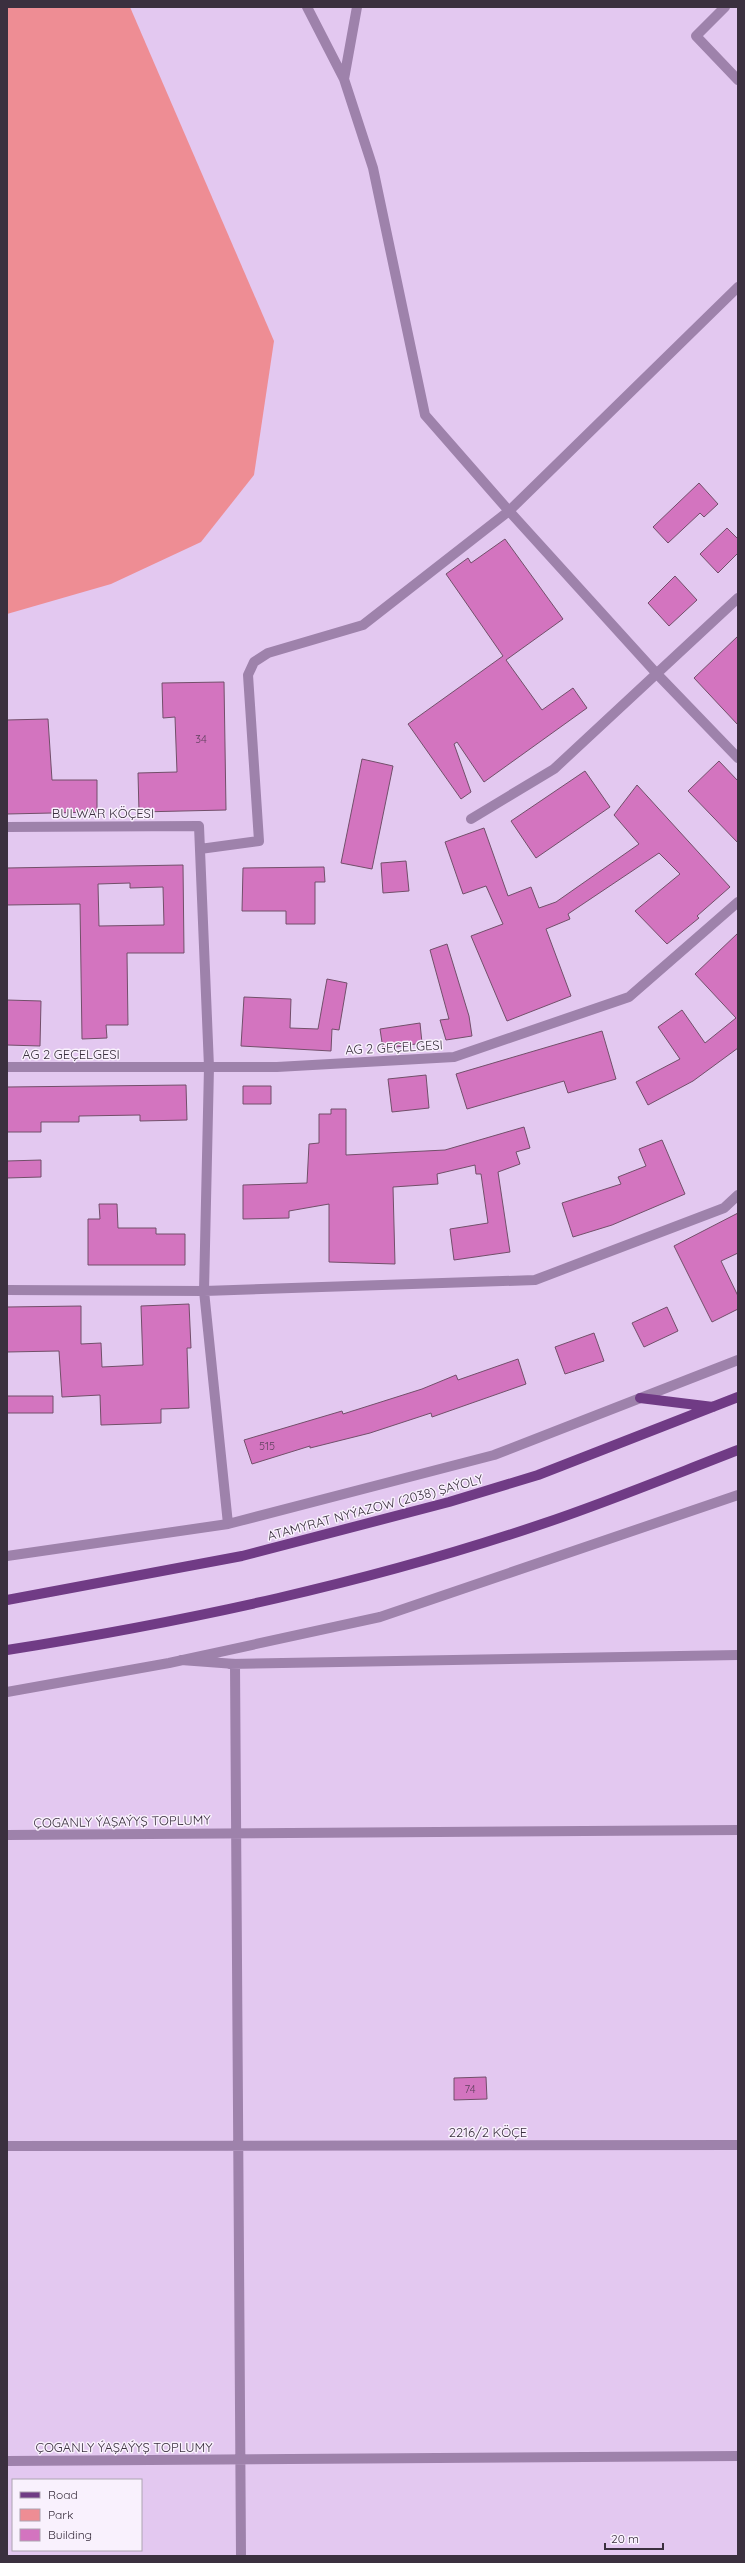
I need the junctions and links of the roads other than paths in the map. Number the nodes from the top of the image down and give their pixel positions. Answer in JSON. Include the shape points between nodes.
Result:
{"nodes":[{"id":1,"x":307,"y":7,"type":"edge"},
{"id":2,"x":357,"y":7,"type":"edge"},
{"id":3,"x":725,"y":7,"type":"edge"},
{"id":4,"x":344,"y":79,"type":"junction"},
{"id":5,"x":738,"y":80,"type":"edge"},
{"id":6,"x":738,"y":287,"type":"edge"},
{"id":7,"x":509,"y":511,"type":"junction"},
{"id":8,"x":738,"y":598,"type":"edge"},
{"id":9,"x":657,"y":674,"type":"junction"},
{"id":10,"x":738,"y":758,"type":"edge"},
{"id":11,"x":470,"y":819,"type":"dead end"},
{"id":12,"x":7,"y":827,"type":"edge"},
{"id":13,"x":200,"y":849,"type":"junction"},
{"id":14,"x":738,"y":902,"type":"edge"},
{"id":15,"x":7,"y":1067,"type":"edge"},
{"id":16,"x":209,"y":1067,"type":"junction"},
{"id":17,"x":738,"y":1195,"type":"edge"},
{"id":18,"x":7,"y":1290,"type":"edge"},
{"id":19,"x":204,"y":1291,"type":"junction"},
{"id":20,"x":738,"y":1360,"type":"edge"},
{"id":21,"x":738,"y":1397,"type":"edge"},
{"id":22,"x":640,"y":1398,"type":"junction"},
{"id":23,"x":715,"y":1407,"type":"junction"},
{"id":24,"x":738,"y":1450,"type":"edge"},
{"id":25,"x":738,"y":1495,"type":"edge"},
{"id":26,"x":228,"y":1524,"type":"junction"},
{"id":27,"x":7,"y":1556,"type":"edge"},
{"id":28,"x":7,"y":1600,"type":"edge"},
{"id":29,"x":7,"y":1650,"type":"edge"},
{"id":30,"x":738,"y":1655,"type":"edge"},
{"id":31,"x":182,"y":1660,"type":"junction"},
{"id":32,"x":169,"y":1663,"type":"junction"},
{"id":33,"x":235,"y":1664,"type":"junction"},
{"id":34,"x":7,"y":1692,"type":"edge"},
{"id":35,"x":738,"y":1830,"type":"edge"},
{"id":36,"x":237,"y":1833,"type":"junction"},
{"id":37,"x":7,"y":1835,"type":"edge"},
{"id":38,"x":738,"y":2145,"type":"edge"},
{"id":39,"x":7,"y":2146,"type":"edge"},
{"id":40,"x":238,"y":2146,"type":"junction"},
{"id":41,"x":738,"y":2456,"type":"edge"},
{"id":42,"x":240,"y":2459,"type":"junction"},
{"id":43,"x":7,"y":2460,"type":"edge"},
{"id":44,"x":241,"y":2556,"type":"edge"}],
"edges":[{"from":1,"to":4,"type":"street"},
{"from":2,"to":4,"type":"street"},
{"from":3,"to":5,"type":"street","via":[[696,36]]},
{"from":4,"to":7,"type":"street","via":[[373,168],[425,415]]},
{"from":6,"to":7,"type":"street"},
{"from":7,"to":9,"type":"street"},
{"from":7,"to":13,"type":"street","via":[[363,625],[268,653],[254,662],[248,675],[259,840]]},
{"from":8,"to":9,"type":"street"},
{"from":9,"to":10,"type":"street"},
{"from":9,"to":11,"type":"street","via":[[554,769]]},
{"from":12,"to":13,"type":"street","name":"BULWAR KÖÇESI","via":[[199,826]]},
{"from":13,"to":16,"type":"street"},
{"from":14,"to":16,"type":"street","name":"AG 2 GEÇELGESI","via":[[629,997],[454,1057],[277,1067]]},
{"from":15,"to":16,"type":"street","name":"AG 2 GEÇELGESI"},
{"from":16,"to":19,"type":"street"},
{"from":17,"to":19,"type":"street","via":[[724,1208],[535,1280]]},
{"from":18,"to":19,"type":"street"},
{"from":19,"to":26,"type":"street"},
{"from":20,"to":22,"type":"street"},
{"from":21,"to":23,"type":"main road","name":"ATAMYRAT NYÝAZOW (2038) ŞAÝOLY"},
{"from":22,"to":23,"type":"main road"},
{"from":22,"to":26,"type":"street","via":[[494,1455]]},
{"from":23,"to":28,"type":"main road","name":"ATAMYRAT NYÝAZOW (2038) ŞAÝOLY","via":[[538,1475],[450,1502],[242,1556]]},
{"from":24,"to":29,"type":"main road","via":[[542,1524],[431,1558],[233,1609]]},
{"from":25,"to":31,"type":"street","via":[[380,1617]]},
{"from":26,"to":27,"type":"street"},
{"from":30,"to":33,"type":"street"},
{"from":31,"to":32,"type":"street"},
{"from":31,"to":33,"type":"street"},
{"from":32,"to":33,"type":"street"},
{"from":32,"to":34,"type":"street"},
{"from":33,"to":36,"type":"street"},
{"from":35,"to":36,"type":"street","name":"ÇOGANLY ÝAŞAÝYŞ TOPLUMY"},
{"from":36,"to":37,"type":"street","name":"ÇOGANLY ÝAŞAÝYŞ TOPLUMY"},
{"from":36,"to":40,"type":"street"},
{"from":38,"to":40,"type":"street","name":"2216/2 KÖÇE"},
{"from":39,"to":40,"type":"street"},
{"from":40,"to":42,"type":"street"},
{"from":41,"to":42,"type":"street","name":"ÇOGANLY ÝAŞAÝYŞ TOPLUMY"},
{"from":42,"to":43,"type":"street","name":"ÇOGANLY ÝAŞAÝYŞ TOPLUMY"},
{"from":42,"to":44,"type":"street"}]}
